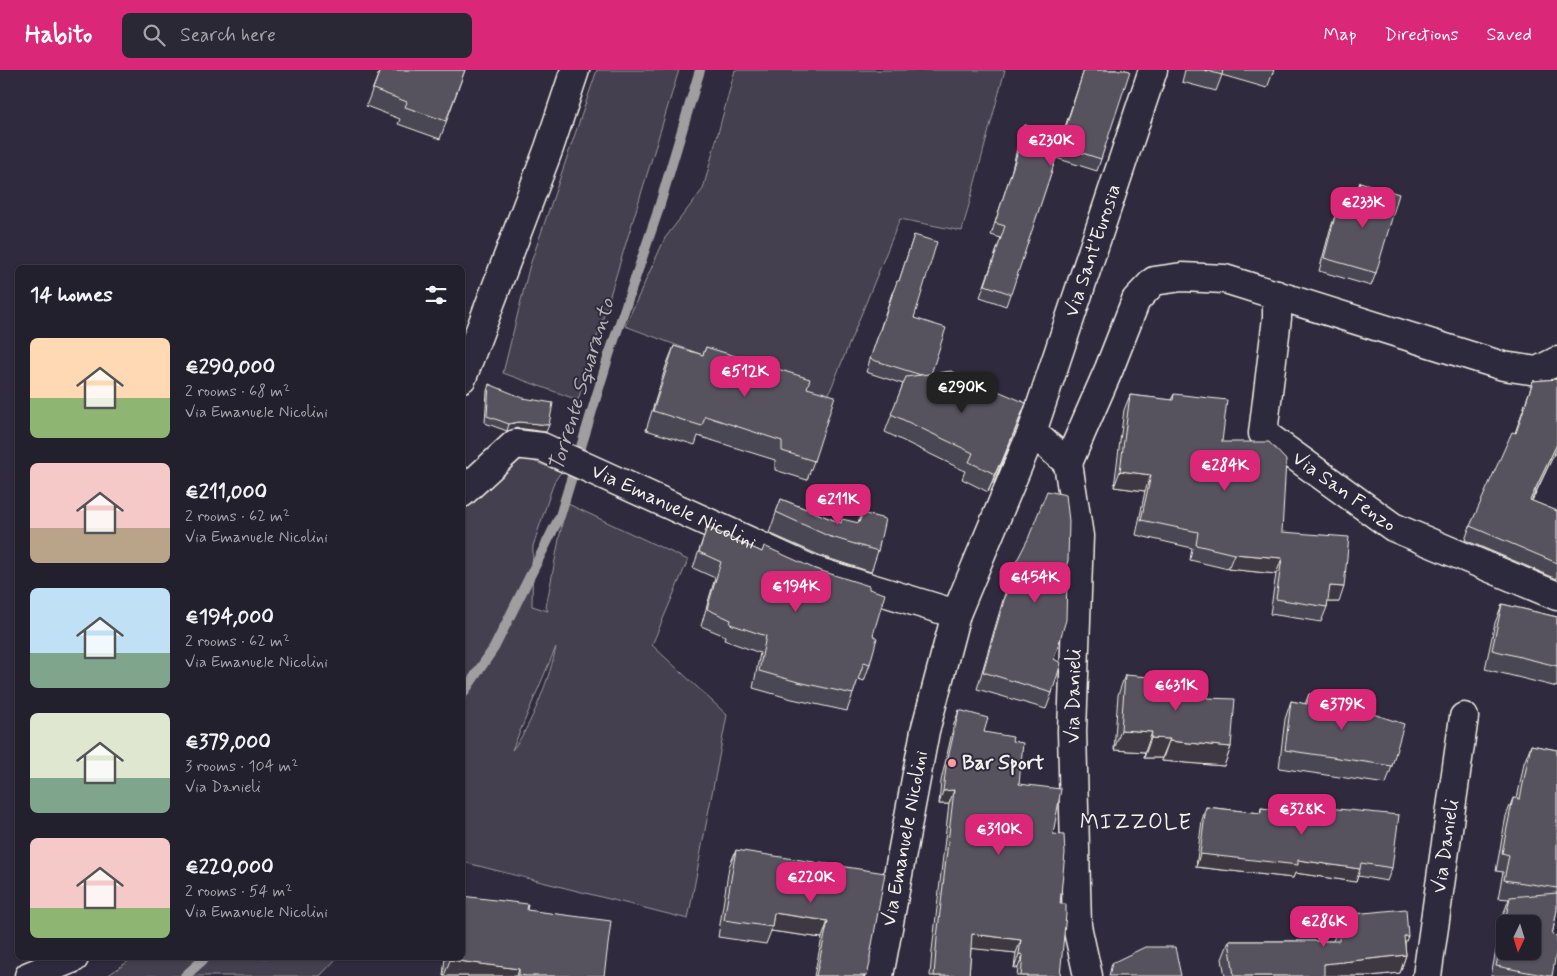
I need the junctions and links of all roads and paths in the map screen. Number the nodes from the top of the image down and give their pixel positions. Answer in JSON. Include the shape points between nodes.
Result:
{"nodes":[{"id":1,"x":575,"y":70,"type":"edge"},
{"id":2,"x":1153,"y":70,"type":"edge"},
{"id":3,"x":1277,"y":295,"type":"junction"},
{"id":4,"x":1557,"y":361,"type":"edge"},
{"id":5,"x":465,"y":370,"type":"edge"},
{"id":6,"x":1032,"y":432,"type":"junction"},
{"id":7,"x":1068,"y":463,"type":"junction"},
{"id":8,"x":465,"y":490,"type":"edge"},
{"id":9,"x":1557,"y":596,"type":"edge"},
{"id":10,"x":956,"y":614,"type":"junction"},
{"id":11,"x":1464,"y":717,"type":"dead end"},
{"id":12,"x":69,"y":960,"type":"edge"},
{"id":13,"x":29,"y":976,"type":"edge"},
{"id":14,"x":879,"y":976,"type":"edge"},
{"id":15,"x":1088,"y":976,"type":"edge"},
{"id":16,"x":1427,"y":976,"type":"edge"}],
"edges":[{"from":1,"to":5,"type":"street"},
{"from":2,"to":6,"type":"street","name":"Via Sant'Eurosia"},
{"from":3,"to":4,"type":"street","via":[[1503,366],[1537,371]]},
{"from":3,"to":7,"type":"street","via":[[1225,279],[1182,277],[1154,281],[1136,300]]},
{"from":3,"to":9,"type":"street","name":"Via San Fenzo","via":[[1278,318],[1263,433],[1394,527]]},
{"from":6,"to":7,"type":"street"},
{"from":6,"to":10,"type":"street","name":"Via Emanuele Nicolini"},
{"from":7,"to":15,"type":"street","name":"Via Danieli","via":[[1079,536],[1072,732],[1077,926]]},
{"from":8,"to":10,"type":"street","name":"Via Emanuele Nicolini","via":[[515,444],[542,447],[815,571]]},
{"from":10,"to":14,"type":"street","name":"Via Emanuele Nicolini","via":[[925,731]]},
{"from":11,"to":16,"type":"street","name":"Via Danieli"},
{"from":12,"to":13,"type":"street"}]}
